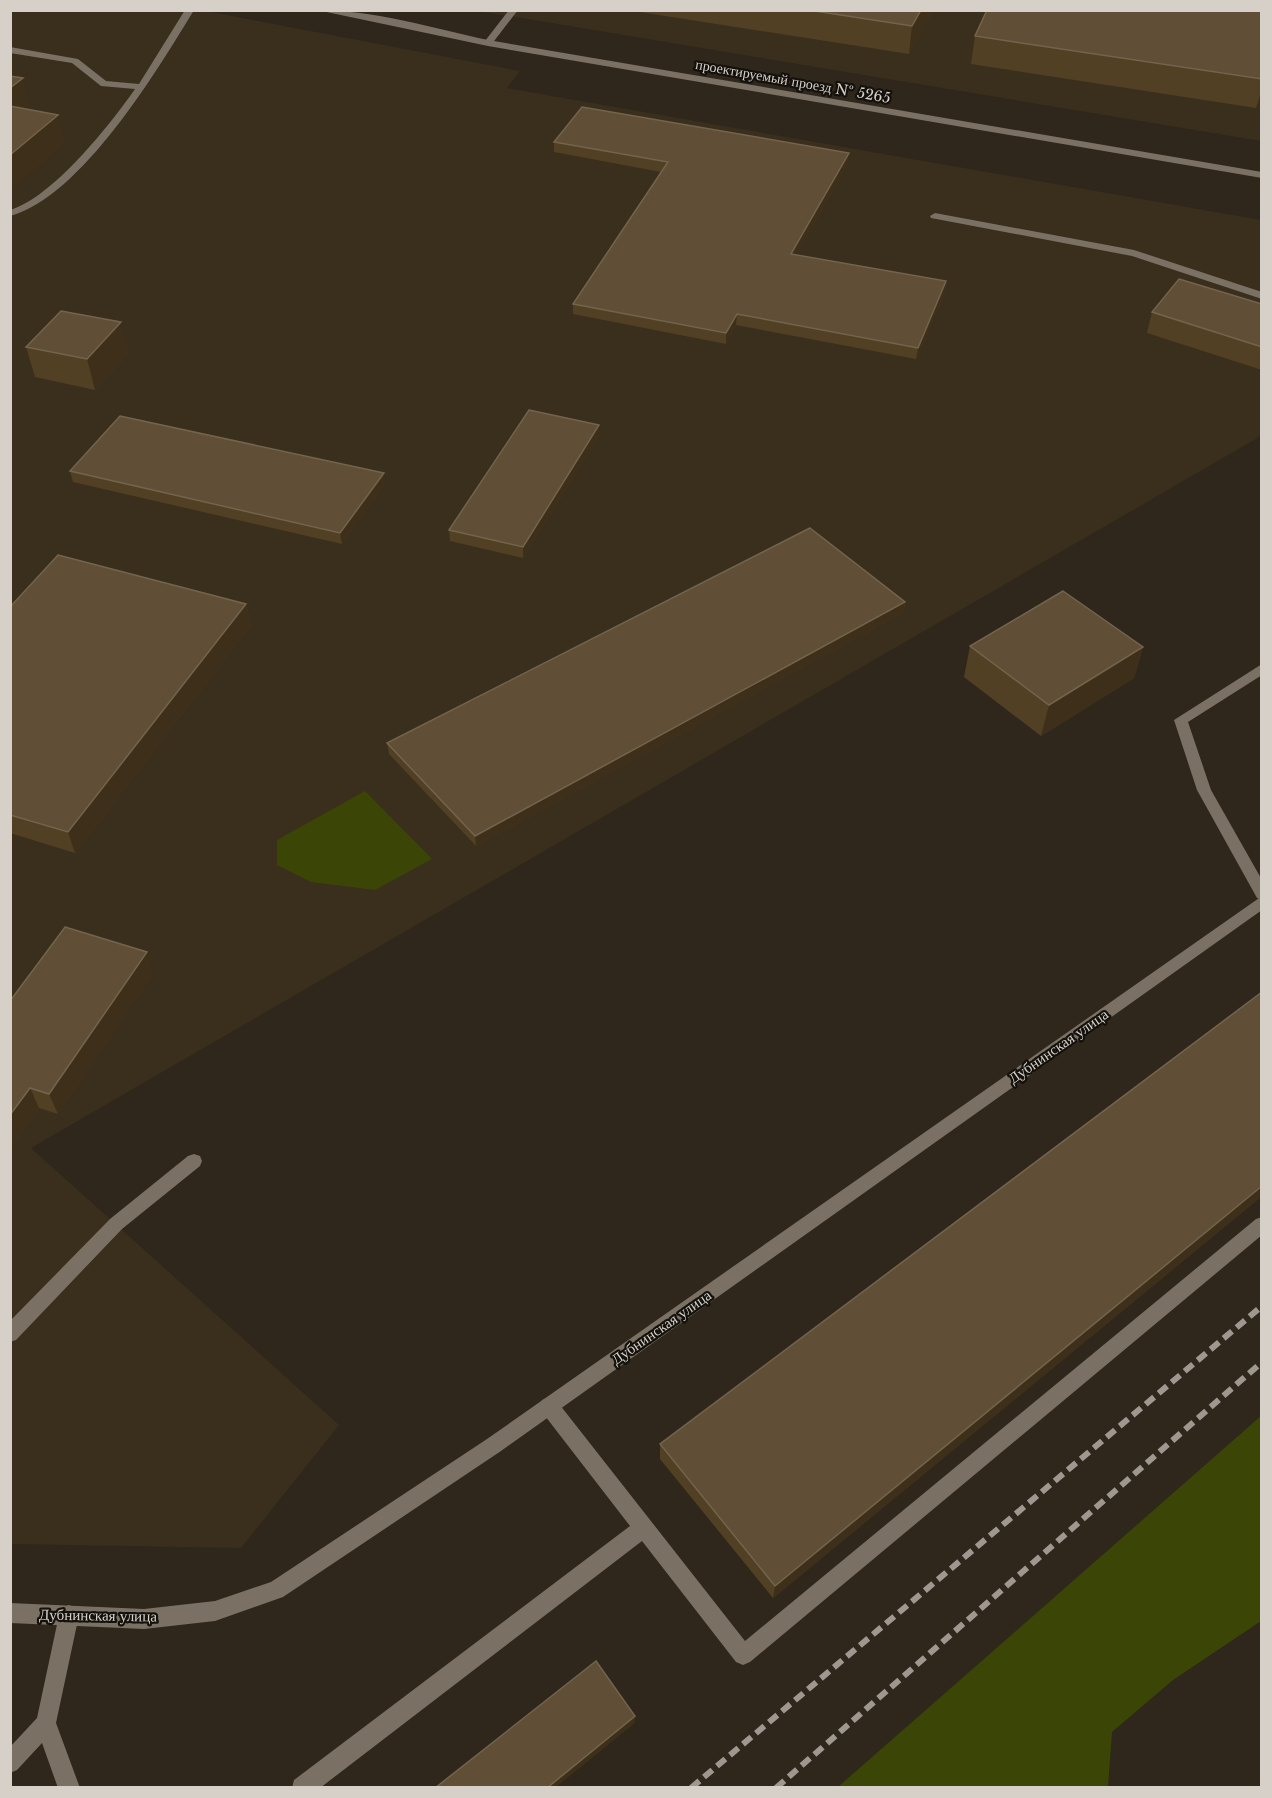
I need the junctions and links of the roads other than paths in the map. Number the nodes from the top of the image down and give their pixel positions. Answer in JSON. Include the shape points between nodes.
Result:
{"nodes":[{"id":1,"x":190,"y":10,"type":"edge"},
{"id":2,"x":321,"y":10,"type":"edge"},
{"id":3,"x":514,"y":10,"type":"edge"},
{"id":4,"x":488,"y":43,"type":"junction"},
{"id":5,"x":10,"y":50,"type":"edge"},
{"id":6,"x":141,"y":87,"type":"junction"},
{"id":7,"x":1262,"y":175,"type":"edge"},
{"id":8,"x":10,"y":213,"type":"edge"},
{"id":9,"x":934,"y":216,"type":"dead end"},
{"id":10,"x":1262,"y":296,"type":"edge"},
{"id":11,"x":1262,"y":668,"type":"edge"},
{"id":12,"x":1262,"y":894,"type":"edge"},
{"id":13,"x":1262,"y":902,"type":"edge"},
{"id":14,"x":194,"y":1161,"type":"dead end"},
{"id":15,"x":1262,"y":1224,"type":"edge"},
{"id":16,"x":10,"y":1334,"type":"edge"},
{"id":17,"x":549,"y":1406,"type":"junction"},
{"id":18,"x":644,"y":1528,"type":"junction"},
{"id":19,"x":10,"y":1613,"type":"edge"},
{"id":20,"x":69,"y":1615,"type":"junction"},
{"id":21,"x":46,"y":1723,"type":"junction"},
{"id":22,"x":10,"y":1763,"type":"edge"},
{"id":23,"x":69,"y":1788,"type":"edge"},
{"id":24,"x":302,"y":1788,"type":"edge"}],
"edges":[{"from":1,"to":6,"type":"street"},
{"from":2,"to":4,"type":"street","name":"проектируемый проезд № 5265"},
{"from":3,"to":4,"type":"street"},
{"from":4,"to":7,"type":"street","name":"проектируемый проезд № 5265"},
{"from":5,"to":6,"type":"street","via":[[75,61],[104,84]]},
{"from":6,"to":8,"type":"street","via":[[120,117],[48,194],[19,213]]},
{"from":9,"to":10,"type":"street","via":[[1134,253]]},
{"from":11,"to":12,"type":"street","via":[[1181,720],[1204,790]]},
{"from":13,"to":17,"type":"street","name":"Дубнинская улица"},
{"from":14,"to":16,"type":"street","via":[[116,1224]]},
{"from":15,"to":18,"type":"street","via":[[743,1654]]},
{"from":17,"to":18,"type":"street"},
{"from":17,"to":20,"type":"street","name":"Дубнинская улица","via":[[276,1590],[215,1611],[144,1619]]},
{"from":18,"to":24,"type":"street"},
{"from":19,"to":20,"type":"street","name":"Дубнинская улица"},
{"from":20,"to":21,"type":"street"},
{"from":21,"to":22,"type":"street"},
{"from":21,"to":23,"type":"street"}]}
